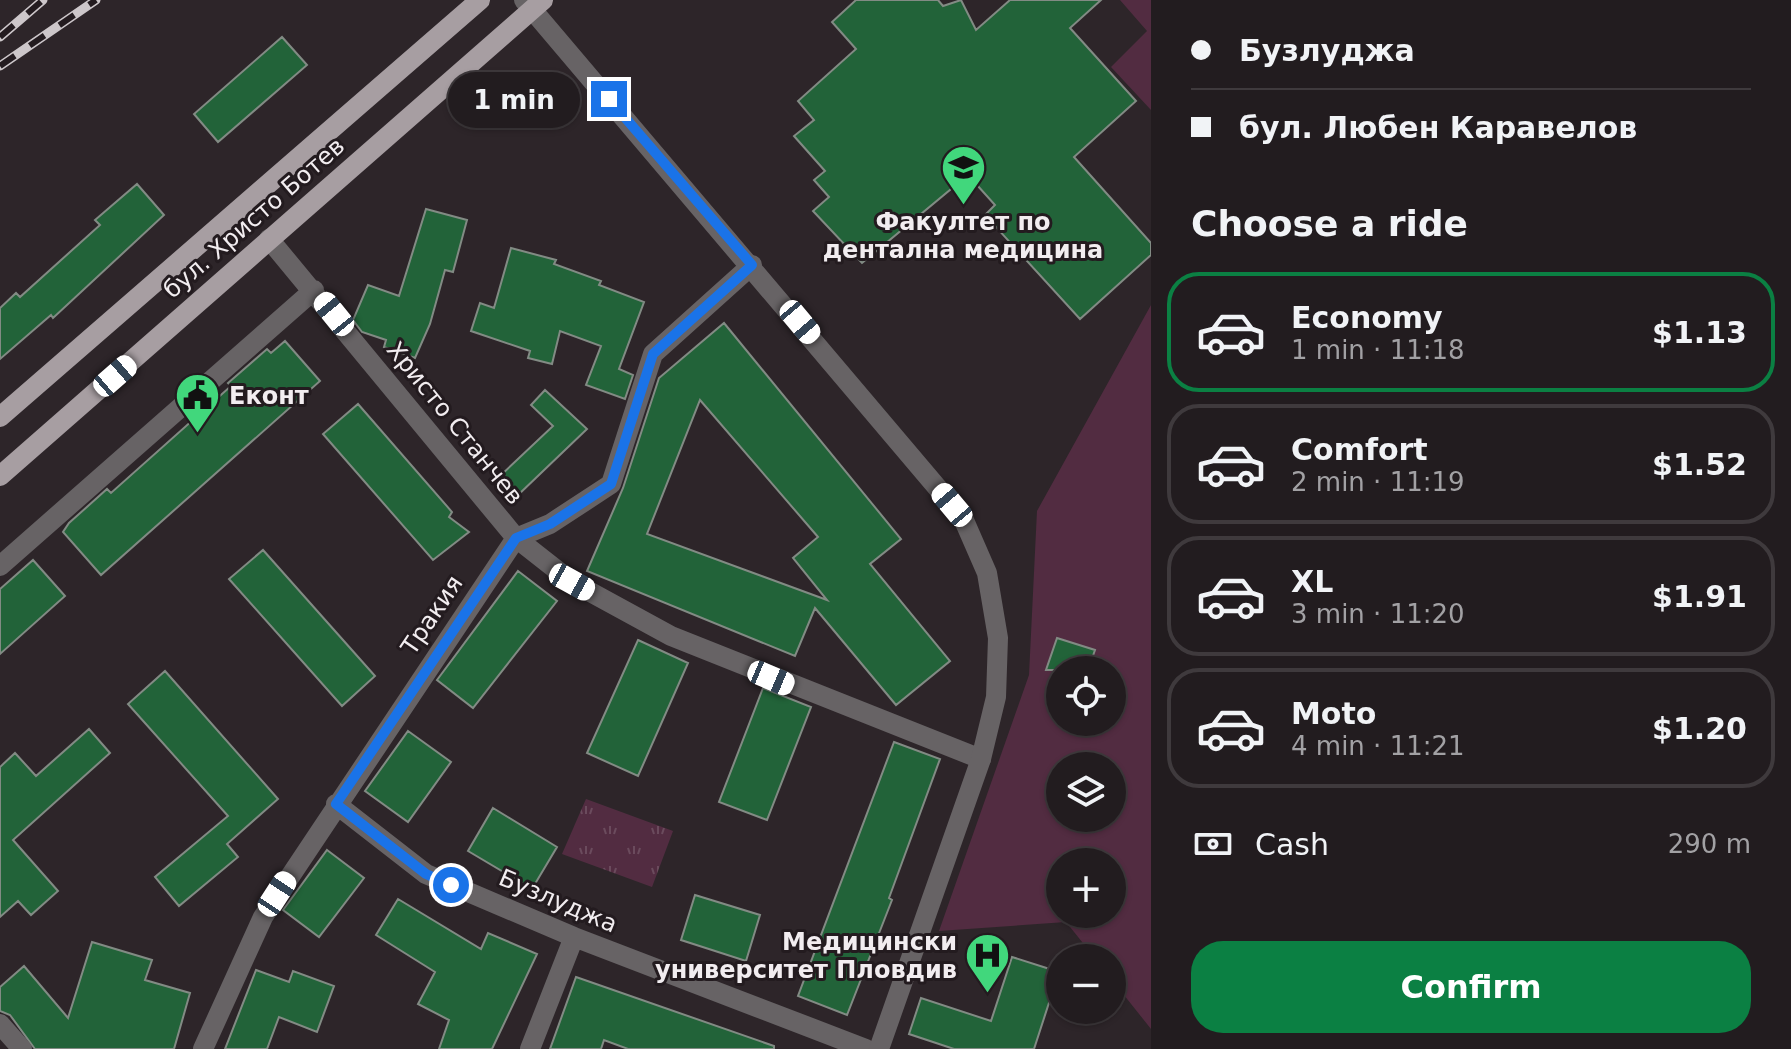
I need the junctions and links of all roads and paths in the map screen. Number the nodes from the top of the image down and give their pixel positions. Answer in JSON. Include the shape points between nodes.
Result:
{"nodes":[{"id":1,"x":480,"y":0,"type":"edge"},
{"id":2,"x":533,"y":3,"type":"edge"},
{"id":3,"x":269,"y":239,"type":"junction"},
{"id":4,"x":752,"y":265,"type":"junction"},
{"id":5,"x":314,"y":290,"type":"junction"},
{"id":6,"x":0,"y":417,"type":"edge"},
{"id":7,"x":0,"y":476,"type":"edge"},
{"id":8,"x":516,"y":538,"type":"junction"},
{"id":9,"x":0,"y":566,"type":"edge"},
{"id":10,"x":981,"y":759,"type":"junction"},
{"id":11,"x":336,"y":804,"type":"junction"},
{"id":12,"x":574,"y":937,"type":"junction"},
{"id":13,"x":0,"y":1024,"type":"edge"},
{"id":14,"x":22,"y":1049,"type":"edge"},
{"id":15,"x":203,"y":1049,"type":"edge"},
{"id":16,"x":530,"y":1049,"type":"edge"},
{"id":17,"x":866,"y":1049,"type":"edge"},
{"id":18,"x":879,"y":1049,"type":"edge"}],
"edges":[{"from":1,"to":6,"type":"main road","name":"бул. Христо Ботев"},
{"from":2,"to":3,"type":"main road","name":"бул. Христо Ботев"},
{"from":2,"to":4,"type":"street"},
{"from":3,"to":5,"type":"street","name":"Христо Станчев"},
{"from":3,"to":7,"type":"main road","name":"бул. Христо Ботев"},
{"from":4,"to":8,"type":"street","via":[[653,354],[611,484],[550,524]]},
{"from":4,"to":10,"type":"street","via":[[963,518],[987,573],[998,638],[996,697]]},
{"from":5,"to":8,"type":"street","name":"Христо Станчев"},
{"from":5,"to":9,"type":"street"},
{"from":8,"to":10,"type":"street","name":"Христо Станчев","via":[[572,582],[671,636]]},
{"from":8,"to":11,"type":"street","name":"Тракия"},
{"from":10,"to":18,"type":"street"},
{"from":11,"to":12,"type":"street","name":"Бузлуджа","via":[[426,874]]},
{"from":11,"to":15,"type":"street","name":"Тракия","via":[[263,917]]},
{"from":12,"to":16,"type":"street"},
{"from":12,"to":17,"type":"street","name":"Бузлуджа"},
{"from":13,"to":14,"type":"street"}]}
